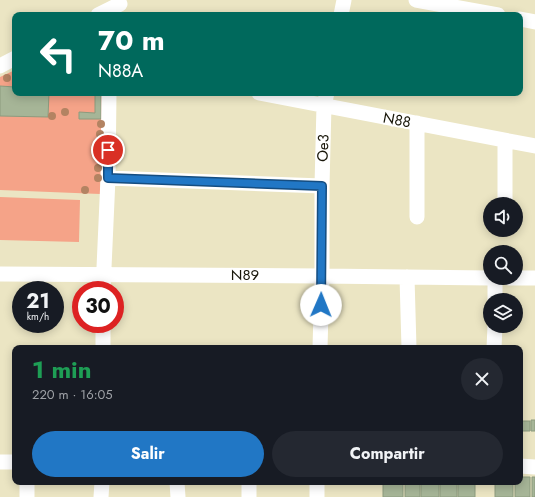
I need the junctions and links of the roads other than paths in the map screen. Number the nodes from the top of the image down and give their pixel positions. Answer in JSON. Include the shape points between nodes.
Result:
{"nodes":[{"id":1,"x":344,"y":0,"type":"edge"},
{"id":2,"x":416,"y":0,"type":"edge"},
{"id":3,"x":120,"y":6,"type":"edge"},
{"id":4,"x":105,"y":12,"type":"edge"},
{"id":5,"x":342,"y":12,"type":"edge"},
{"id":6,"x":482,"y":12,"type":"edge"},
{"id":7,"x":523,"y":20,"type":"edge"},
{"id":8,"x":535,"y":22,"type":"edge"},
{"id":9,"x":12,"y":60,"type":"edge"},
{"id":10,"x":0,"y":66,"type":"edge"},
{"id":11,"x":109,"y":96,"type":"edge"},
{"id":12,"x":292,"y":96,"type":"edge"},
{"id":13,"x":326,"y":99,"type":"edge"},
{"id":14,"x":417,"y":124,"type":"junction"},
{"id":15,"x":504,"y":141,"type":"junction"},
{"id":16,"x":535,"y":146,"type":"edge"},
{"id":17,"x":108,"y":178,"type":"junction"},
{"id":18,"x":322,"y":186,"type":"junction"},
{"id":19,"x":505,"y":197,"type":"edge"},
{"id":20,"x":417,"y":217,"type":"dead end"},
{"id":21,"x":0,"y":274,"type":"edge"},
{"id":22,"x":103,"y":275,"type":"junction"},
{"id":23,"x":322,"y":276,"type":"junction"},
{"id":24,"x":407,"y":277,"type":"junction"},
{"id":25,"x":483,"y":278,"type":"edge"},
{"id":26,"x":523,"y":278,"type":"edge"},
{"id":27,"x":535,"y":278,"type":"edge"},
{"id":28,"x":103,"y":281,"type":"edge"},
{"id":29,"x":103,"y":333,"type":"edge"},
{"id":30,"x":495,"y":333,"type":"edge"},
{"id":31,"x":103,"y":345,"type":"edge"},
{"id":32,"x":320,"y":345,"type":"edge"},
{"id":33,"x":409,"y":345,"type":"edge"},
{"id":34,"x":494,"y":345,"type":"edge"},
{"id":35,"x":0,"y":462,"type":"edge"},
{"id":36,"x":12,"y":462,"type":"edge"},
{"id":37,"x":523,"y":466,"type":"edge"},
{"id":38,"x":535,"y":467,"type":"edge"},
{"id":39,"x":27,"y":485,"type":"edge"},
{"id":40,"x":102,"y":485,"type":"edge"},
{"id":41,"x":177,"y":485,"type":"edge"},
{"id":42,"x":249,"y":485,"type":"edge"},
{"id":43,"x":317,"y":485,"type":"edge"},
{"id":44,"x":27,"y":497,"type":"edge"},
{"id":45,"x":101,"y":497,"type":"edge"},
{"id":46,"x":178,"y":497,"type":"edge"},
{"id":47,"x":249,"y":497,"type":"edge"},
{"id":48,"x":317,"y":497,"type":"edge"}],
"edges":[{"from":1,"to":5,"type":"street"},
{"from":2,"to":6,"type":"street"},
{"from":3,"to":4,"type":"street"},
{"from":7,"to":8,"type":"street"},
{"from":9,"to":10,"type":"street"},
{"from":11,"to":17,"type":"street"},
{"from":12,"to":13,"type":"street","name":"N88"},
{"from":13,"to":14,"type":"street","name":"N88"},
{"from":13,"to":18,"type":"street","name":"Oe3"},
{"from":14,"to":15,"type":"street","name":"N88"},
{"from":14,"to":20,"type":"street"},
{"from":15,"to":16,"type":"street","name":"N88"},
{"from":15,"to":19,"type":"street"},
{"from":17,"to":18,"type":"street"},
{"from":17,"to":22,"type":"street"},
{"from":18,"to":23,"type":"street","name":"Oe3"},
{"from":21,"to":22,"type":"street","name":"N89"},
{"from":22,"to":23,"type":"street","name":"N89"},
{"from":22,"to":28,"type":"street"},
{"from":23,"to":24,"type":"street","name":"N89"},
{"from":23,"to":32,"type":"street","name":"Oe3"},
{"from":24,"to":25,"type":"street","name":"N89"},
{"from":24,"to":33,"type":"street"},
{"from":26,"to":27,"type":"street"},
{"from":29,"to":31,"type":"street"},
{"from":30,"to":34,"type":"street"},
{"from":35,"to":36,"type":"street"},
{"from":37,"to":38,"type":"street"},
{"from":39,"to":44,"type":"street"},
{"from":40,"to":45,"type":"street"},
{"from":41,"to":46,"type":"street"},
{"from":42,"to":47,"type":"street"},
{"from":43,"to":48,"type":"street"}]}
